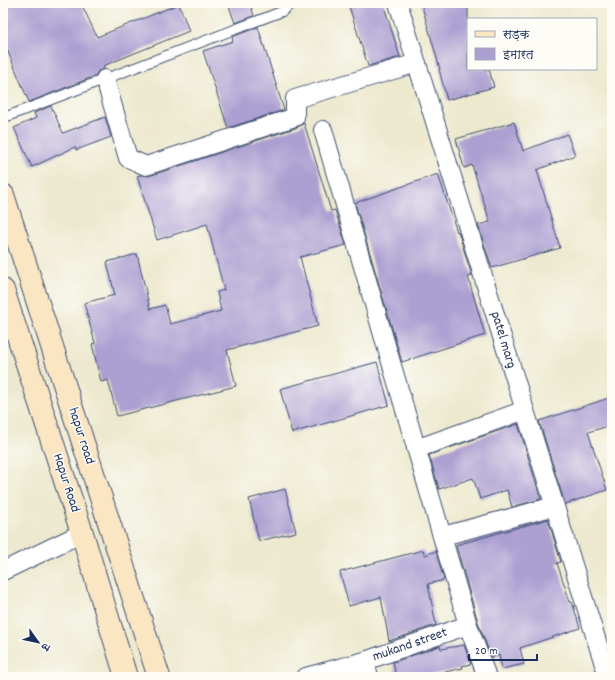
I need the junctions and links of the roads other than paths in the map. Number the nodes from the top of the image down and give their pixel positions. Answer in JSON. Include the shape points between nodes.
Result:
{"nodes":[{"id":1,"x":292,"y":3,"type":"edge"},
{"id":2,"x":398,"y":3,"type":"edge"},
{"id":3,"x":417,"y":63,"type":"junction"},
{"id":4,"x":104,"y":79,"type":"junction"},
{"id":5,"x":3,"y":118,"type":"edge"},
{"id":6,"x":323,"y":130,"type":"dead end"},
{"id":7,"x":3,"y":195,"type":"edge"},
{"id":8,"x":3,"y":290,"type":"edge"},
{"id":9,"x":525,"y":410,"type":"junction"},
{"id":10,"x":416,"y":449,"type":"junction"},
{"id":11,"x":555,"y":506,"type":"junction"},
{"id":12,"x":82,"y":533,"type":"junction"},
{"id":13,"x":442,"y":536,"type":"junction"},
{"id":14,"x":3,"y":572,"type":"edge"},
{"id":15,"x":468,"y":625,"type":"junction"},
{"id":16,"x":367,"y":669,"type":"edge"},
{"id":17,"x":126,"y":677,"type":"edge"},
{"id":18,"x":159,"y":677,"type":"edge"},
{"id":19,"x":306,"y":677,"type":"edge"},
{"id":20,"x":487,"y":677,"type":"edge"},
{"id":21,"x":608,"y":677,"type":"edge"}],
"edges":[{"from":1,"to":4,"type":"lane","via":[[283,11]]},
{"from":2,"to":3,"type":"street","name":"patel marg"},
{"from":3,"to":4,"type":"street","via":[[295,99],[295,117],[146,166],[128,158]]},
{"from":3,"to":9,"type":"street","name":"patel marg"},
{"from":4,"to":5,"type":"lane"},
{"from":6,"to":10,"type":"street"},
{"from":7,"to":18,"type":"main road","name":"hapur road"},
{"from":8,"to":12,"type":"main road","name":"Hapur Road"},
{"from":9,"to":10,"type":"street"},
{"from":9,"to":11,"type":"street","name":"patel marg"},
{"from":10,"to":13,"type":"street"},
{"from":11,"to":13,"type":"street"},
{"from":11,"to":21,"type":"street","name":"patel marg"},
{"from":12,"to":14,"type":"street"},
{"from":12,"to":17,"type":"main road","name":"Hapur Road"},
{"from":13,"to":15,"type":"street"},
{"from":15,"to":16,"type":"street","name":"mukand street"},
{"from":15,"to":20,"type":"street"},
{"from":16,"to":19,"type":"street","name":"mukand street"}]}
